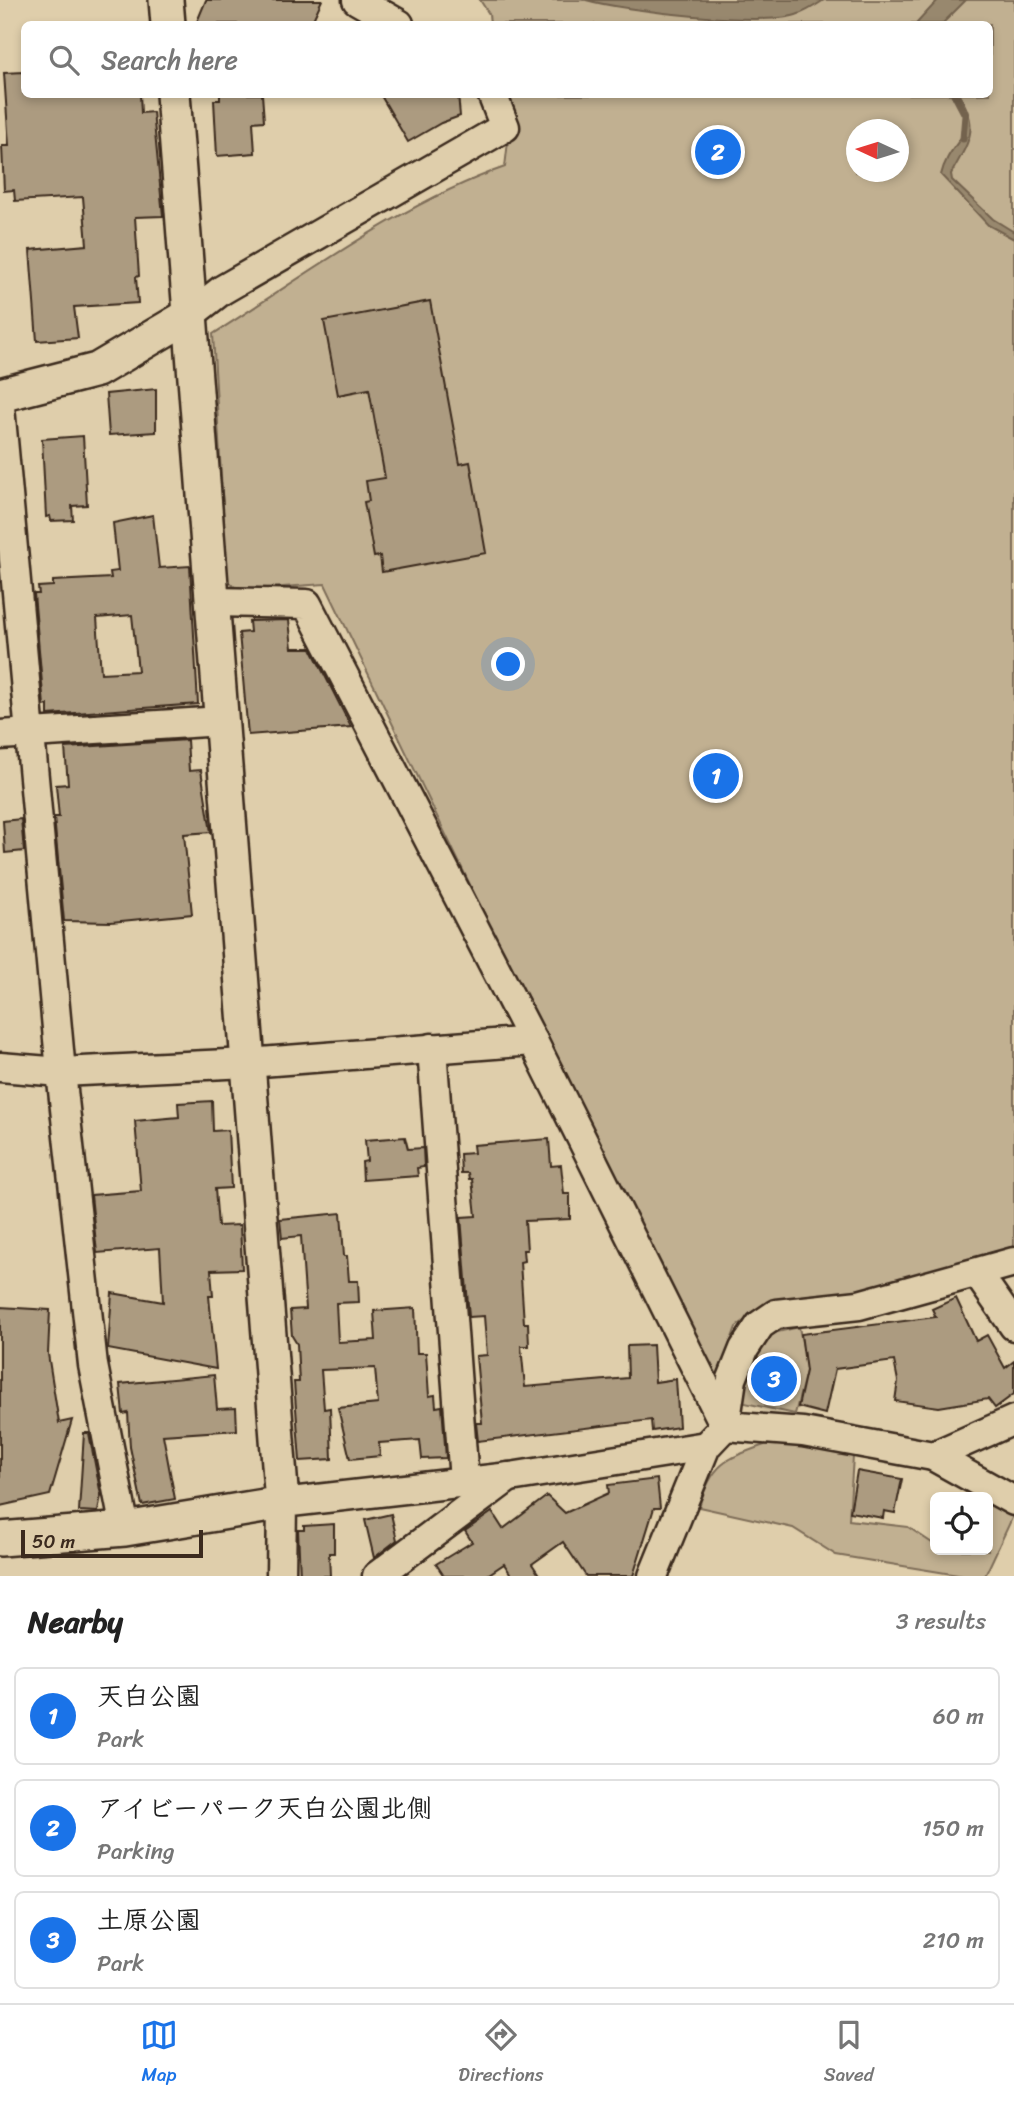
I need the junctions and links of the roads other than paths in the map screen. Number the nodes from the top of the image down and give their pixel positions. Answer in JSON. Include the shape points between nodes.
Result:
{"nodes":[{"id":1,"x":166,"y":0,"type":"edge"},
{"id":2,"x":357,"y":0,"type":"edge"},
{"id":3,"x":167,"y":21,"type":"edge"},
{"id":4,"x":395,"y":21,"type":"edge"},
{"id":5,"x":173,"y":98,"type":"edge"},
{"id":6,"x":494,"y":98,"type":"edge"},
{"id":7,"x":190,"y":315,"type":"junction"},
{"id":8,"x":0,"y":395,"type":"edge"},
{"id":9,"x":0,"y":407,"type":"edge"},
{"id":10,"x":212,"y":602,"type":"junction"},
{"id":11,"x":222,"y":720,"type":"junction"},
{"id":12,"x":31,"y":733,"type":"junction"},
{"id":13,"x":0,"y":735,"type":"edge"},
{"id":14,"x":533,"y":1041,"type":"junction"},
{"id":15,"x":432,"y":1048,"type":"junction"},
{"id":16,"x":248,"y":1063,"type":"junction"},
{"id":17,"x":0,"y":1067,"type":"edge"},
{"id":18,"x":61,"y":1072,"type":"junction"},
{"id":19,"x":1014,"y":1262,"type":"edge"},
{"id":20,"x":978,"y":1273,"type":"junction"},
{"id":21,"x":1014,"y":1326,"type":"edge"},
{"id":22,"x":1014,"y":1420,"type":"edge"},
{"id":23,"x":725,"y":1426,"type":"junction"},
{"id":24,"x":706,"y":1446,"type":"junction"},
{"id":25,"x":933,"y":1456,"type":"junction"},
{"id":26,"x":510,"y":1477,"type":"junction"},
{"id":27,"x":464,"y":1481,"type":"junction"},
{"id":28,"x":1014,"y":1501,"type":"edge"},
{"id":29,"x":282,"y":1503,"type":"junction"},
{"id":30,"x":125,"y":1529,"type":"junction"},
{"id":31,"x":0,"y":1539,"type":"edge"},
{"id":32,"x":281,"y":1576,"type":"edge"},
{"id":33,"x":377,"y":1576,"type":"edge"},
{"id":34,"x":653,"y":1576,"type":"edge"}],
"edges":[{"from":1,"to":3,"type":"street"},
{"from":2,"to":4,"type":"street"},
{"from":5,"to":7,"type":"street"},
{"from":6,"to":7,"type":"street","via":[[505,127],[222,290]]},
{"from":7,"to":8,"type":"street","via":[[97,370]]},
{"from":7,"to":10,"type":"street"},
{"from":9,"to":12,"type":"street"},
{"from":10,"to":11,"type":"street"},
{"from":10,"to":14,"type":"street","via":[[307,604]]},
{"from":11,"to":12,"type":"street"},
{"from":11,"to":16,"type":"street"},
{"from":12,"to":13,"type":"street"},
{"from":12,"to":18,"type":"street"},
{"from":14,"to":15,"type":"street"},
{"from":14,"to":23,"type":"street"},
{"from":15,"to":16,"type":"street"},
{"from":15,"to":27,"type":"street"},
{"from":16,"to":18,"type":"street"},
{"from":16,"to":29,"type":"street"},
{"from":17,"to":18,"type":"street"},
{"from":18,"to":30,"type":"street","via":[[93,1365]]},
{"from":19,"to":20,"type":"street"},
{"from":20,"to":21,"type":"street"},
{"from":20,"to":23,"type":"street","via":[[859,1305],[776,1314],[760,1325],[744,1349],[732,1379]]},
{"from":22,"to":25,"type":"street"},
{"from":23,"to":24,"type":"street"},
{"from":23,"to":25,"type":"street","via":[[803,1432]]},
{"from":24,"to":26,"type":"street"},
{"from":24,"to":34,"type":"street"},
{"from":25,"to":28,"type":"street"},
{"from":26,"to":27,"type":"street"},
{"from":26,"to":33,"type":"street"},
{"from":27,"to":29,"type":"street"},
{"from":29,"to":30,"type":"street"},
{"from":29,"to":32,"type":"street"},
{"from":30,"to":31,"type":"street"}]}
